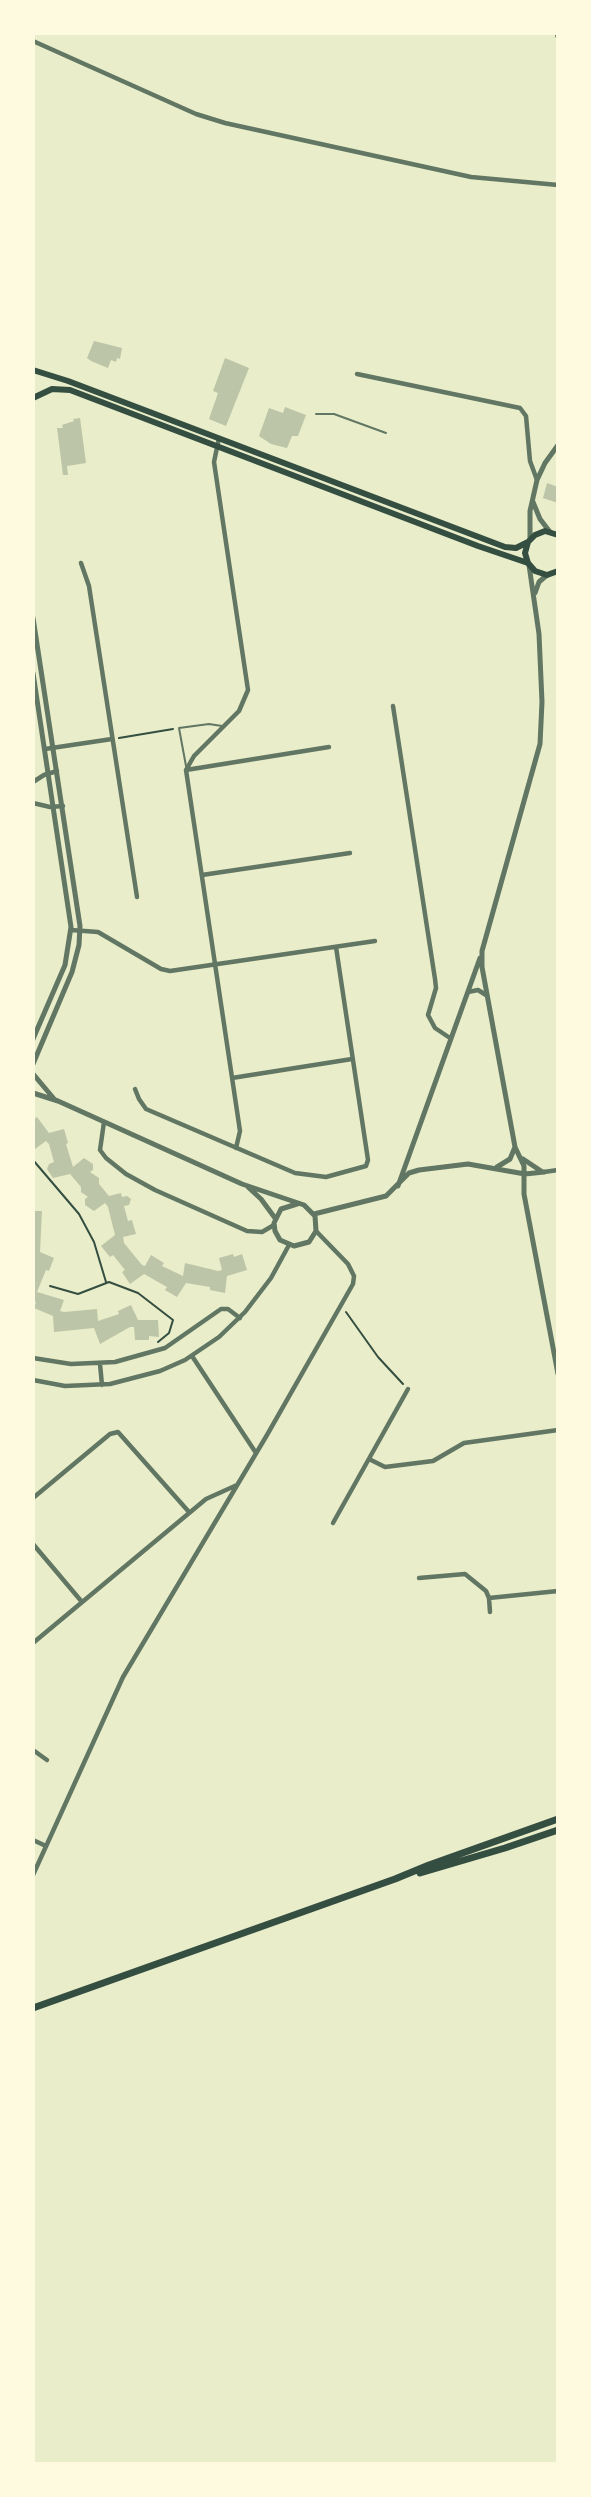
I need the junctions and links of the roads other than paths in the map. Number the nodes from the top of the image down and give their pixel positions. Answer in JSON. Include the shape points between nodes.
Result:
{"nodes":[{"id":1,"x":33,"y":41,"type":"edge"},
{"id":2,"x":558,"y":185,"type":"edge"},
{"id":3,"x":36,"y":371,"type":"edge"},
{"id":4,"x":357,"y":374,"type":"dead end"},
{"id":5,"x":42,"y":393,"type":"junction"},
{"id":6,"x":34,"y":398,"type":"edge"},
{"id":7,"x":316,"y":414,"type":"dead end"},
{"id":8,"x":386,"y":433,"type":"dead end"},
{"id":9,"x":219,"y":438,"type":"junction"},
{"id":10,"x":558,"y":445,"type":"edge"},
{"id":11,"x":216,"y":447,"type":"junction"},
{"id":12,"x":537,"y":481,"type":"junction"},
{"id":13,"x":533,"y":499,"type":"junction"},
{"id":14,"x":550,"y":532,"type":"junction"},
{"id":15,"x":558,"y":535,"type":"edge"},
{"id":16,"x":529,"y":541,"type":"junction"},
{"id":17,"x":81,"y":563,"type":"dead end"},
{"id":18,"x":528,"y":564,"type":"junction"},
{"id":19,"x":554,"y":573,"type":"edge"},
{"id":20,"x":535,"y":596,"type":"junction"},
{"id":21,"x":33,"y":618,"type":"edge"},
{"id":22,"x":33,"y":673,"type":"edge"},
{"id":23,"x":393,"y":706,"type":"dead end"},
{"id":24,"x":224,"y":727,"type":"junction"},
{"id":25,"x":111,"y":739,"type":"junction"},
{"id":26,"x":329,"y":747,"type":"dead end"},
{"id":27,"x":54,"y":748,"type":"junction"},
{"id":28,"x":45,"y":749,"type":"junction"},
{"id":29,"x":186,"y":770,"type":"junction"},
{"id":30,"x":58,"y":771,"type":"junction"},
{"id":31,"x":49,"y":773,"type":"junction"},
{"id":32,"x":33,"y":782,"type":"edge"},
{"id":33,"x":33,"y":803,"type":"edge"},
{"id":34,"x":63,"y":806,"type":"junction"},
{"id":35,"x":54,"y":807,"type":"junction"},
{"id":36,"x":350,"y":853,"type":"dead end"},
{"id":37,"x":202,"y":875,"type":"junction"},
{"id":38,"x":137,"y":897,"type":"dead end"},
{"id":39,"x":71,"y":930,"type":"junction"},
{"id":40,"x":80,"y":930,"type":"junction"},
{"id":41,"x":374,"y":941,"type":"dead end"},
{"id":42,"x":336,"y":947,"type":"junction"},
{"id":43,"x":482,"y":951,"type":"junction"},
{"id":44,"x":216,"y":965,"type":"junction"},
{"id":45,"x":468,"y":992,"type":"junction"},
{"id":46,"x":486,"y":995,"type":"junction"},
{"id":47,"x":450,"y":1038,"type":"junction"},
{"id":48,"x":33,"y":1039,"type":"edge"},
{"id":49,"x":352,"y":1059,"type":"junction"},
{"id":50,"x":33,"y":1064,"type":"edge"},
{"id":51,"x":34,"y":1073,"type":"edge"},
{"id":52,"x":232,"y":1078,"type":"junction"},
{"id":53,"x":33,"y":1083,"type":"edge"},
{"id":54,"x":135,"y":1088,"type":"dead end"},
{"id":55,"x":33,"y":1093,"type":"edge"},
{"id":56,"x":58,"y":1101,"type":"junction"},
{"id":57,"x":104,"y":1122,"type":"junction"},
{"id":58,"x":236,"y":1147,"type":"junction"},
{"id":59,"x":515,"y":1147,"type":"junction"},
{"id":60,"x":409,"y":1155,"type":"junction"},
{"id":61,"x":521,"y":1157,"type":"junction"},
{"id":62,"x":492,"y":1167,"type":"junction"},
{"id":63,"x":419,"y":1170,"type":"junction"},
{"id":64,"x":558,"y":1170,"type":"edge"},
{"id":65,"x":544,"y":1172,"type":"junction"},
{"id":66,"x":525,"y":1174,"type":"junction"},
{"id":67,"x":242,"y":1184,"type":"junction"},
{"id":68,"x":398,"y":1185,"type":"junction"},
{"id":69,"x":297,"y":1204,"type":"junction"},
{"id":70,"x":314,"y":1214,"type":"junction"},
{"id":71,"x":274,"y":1222,"type":"junction"},
{"id":72,"x":316,"y":1231,"type":"junction"},
{"id":73,"x":289,"y":1245,"type":"junction"},
{"id":74,"x":240,"y":1318,"type":"junction"},
{"id":75,"x":192,"y":1356,"type":"junction"},
{"id":76,"x":33,"y":1358,"type":"edge"},
{"id":77,"x":100,"y":1364,"type":"junction"},
{"id":78,"x":558,"y":1374,"type":"edge"},
{"id":79,"x":33,"y":1380,"type":"edge"},
{"id":80,"x":102,"y":1385,"type":"junction"},
{"id":81,"x":408,"y":1389,"type":"road end"},
{"id":82,"x":558,"y":1430,"type":"edge"},
{"id":83,"x":257,"y":1453,"type":"junction"},
{"id":84,"x":369,"y":1459,"type":"junction"},
{"id":85,"x":238,"y":1485,"type":"junction"},
{"id":86,"x":33,"y":1497,"type":"edge"},
{"id":87,"x":189,"y":1513,"type":"junction"},
{"id":88,"x":333,"y":1523,"type":"dead end"},
{"id":89,"x":33,"y":1544,"type":"edge"},
{"id":90,"x":419,"y":1578,"type":"dead end"},
{"id":91,"x":558,"y":1591,"type":"edge"},
{"id":92,"x":489,"y":1598,"type":"junction"},
{"id":93,"x":82,"y":1602,"type":"junction"},
{"id":94,"x":491,"y":1612,"type":"dead end"},
{"id":95,"x":33,"y":1643,"type":"edge"},
{"id":96,"x":33,"y":1750,"type":"edge"},
{"id":97,"x":47,"y":1760,"type":"dead end"},
{"id":98,"x":558,"y":1819,"type":"edge"},
{"id":99,"x":558,"y":1830,"type":"edge"},
{"id":100,"x":33,"y":1840,"type":"edge"},
{"id":101,"x":47,"y":1846,"type":"junction"},
{"id":102,"x":33,"y":1875,"type":"edge"},
{"id":103,"x":395,"y":1880,"type":"junction"},
{"id":104,"x":33,"y":2008,"type":"edge"}],
"edges":[{"from":1,"to":2,"type":"street","via":[[210,119],[471,177]]},
{"from":3,"to":5,"type":"main road","via":[[45,383]]},
{"from":3,"to":9,"type":"main road"},
{"from":4,"to":12,"type":"street","via":[[523,410]]},
{"from":5,"to":6,"type":"main road"},
{"from":5,"to":11,"type":"main road","via":[[70,390]]},
{"from":7,"to":8,"type":"lane","via":[[334,414]]},
{"from":9,"to":11,"type":"street"},
{"from":9,"to":16,"type":"main road","via":[[505,547],[516,548]]},
{"from":10,"to":12,"type":"street"},
{"from":11,"to":18,"type":"main road"},
{"from":11,"to":24,"type":"street","via":[[214,462],[248,683],[239,711]]},
{"from":12,"to":13,"type":"street"},
{"from":13,"to":14,"type":"street"},
{"from":13,"to":16,"type":"street"},
{"from":14,"to":15,"type":"main road"},
{"from":14,"to":16,"type":"main road"},
{"from":16,"to":18,"type":"main road"},
{"from":17,"to":25,"type":"street","via":[[89,586]]},
{"from":18,"to":19,"type":"main road","via":[[537,572]]},
{"from":18,"to":20,"type":"street"},
{"from":19,"to":20,"type":"street","via":[[538,584]]},
{"from":20,"to":43,"type":"street","via":[[540,744]]},
{"from":21,"to":27,"type":"street"},
{"from":22,"to":28,"type":"street"},
{"from":23,"to":47,"type":"street","via":[[435,979],[428,1014],[435,1028]]},
{"from":24,"to":29,"type":"street"},
{"from":24,"to":29,"type":"lane","via":[[209,723],[179,728]]},
{"from":25,"to":27,"type":"street"},
{"from":25,"to":38,"type":"street"},
{"from":26,"to":29,"type":"street"},
{"from":27,"to":28,"type":"street"},
{"from":27,"to":30,"type":"street"},
{"from":28,"to":31,"type":"street"},
{"from":29,"to":37,"type":"street"},
{"from":30,"to":31,"type":"street"},
{"from":30,"to":34,"type":"street"},
{"from":31,"to":32,"type":"street"},
{"from":31,"to":35,"type":"street"},
{"from":33,"to":35,"type":"street"},
{"from":34,"to":35,"type":"street"},
{"from":34,"to":40,"type":"street"},
{"from":35,"to":39,"type":"street"},
{"from":36,"to":37,"type":"street"},
{"from":37,"to":44,"type":"street"},
{"from":39,"to":40,"type":"street"},
{"from":39,"to":48,"type":"street","via":[[62,973]]},
{"from":40,"to":44,"type":"street","via":[[98,932],[164,970]]},
{"from":40,"to":50,"type":"street","via":[[72,972]]},
{"from":41,"to":42,"type":"street"},
{"from":42,"to":44,"type":"street"},
{"from":42,"to":49,"type":"street"},
{"from":43,"to":45,"type":"street"},
{"from":43,"to":46,"type":"street"},
{"from":44,"to":52,"type":"street"},
{"from":45,"to":46,"type":"street","via":[[478,990]]},
{"from":45,"to":47,"type":"street"},
{"from":46,"to":59,"type":"street"},
{"from":47,"to":60,"type":"street"},
{"from":49,"to":52,"type":"street"},
{"from":49,"to":58,"type":"street","via":[[368,1165],[314,1177]]},
{"from":51,"to":53,"type":"street"},
{"from":51,"to":56,"type":"street"},
{"from":52,"to":58,"type":"street","via":[[240,1131]]},
{"from":54,"to":58,"type":"street","via":[[146,1109]]},
{"from":55,"to":56,"type":"street"},
{"from":56,"to":57,"type":"street"},
{"from":57,"to":67,"type":"street"},
{"from":57,"to":71,"type":"street","via":[[100,1150],[126,1174],[247,1231],[262,1232]]},
{"from":59,"to":61,"type":"street"},
{"from":59,"to":62,"type":"street","via":[[505,1163]]},
{"from":60,"to":63,"type":"street"},
{"from":60,"to":68,"type":"street"},
{"from":61,"to":65,"type":"street"},
{"from":61,"to":66,"type":"street"},
{"from":62,"to":63,"type":"street","via":[[468,1164]]},
{"from":62,"to":66,"type":"street"},
{"from":63,"to":68,"type":"street"},
{"from":64,"to":65,"type":"street"},
{"from":65,"to":66,"type":"street"},
{"from":66,"to":78,"type":"street","via":[[524,1194]]},
{"from":67,"to":69,"type":"street"},
{"from":67,"to":71,"type":"street","via":[[261,1199]]},
{"from":68,"to":70,"type":"street","via":[[381,1198]]},
{"from":69,"to":70,"type":"street"},
{"from":69,"to":71,"type":"street","via":[[283,1207]]},
{"from":70,"to":72,"type":"street"},
{"from":71,"to":73,"type":"street","via":[[278,1238]]},
{"from":72,"to":73,"type":"street","via":[[307,1243]]},
{"from":72,"to":83,"type":"street","via":[[341,1256],[352,1272],[353,1284]]},
{"from":73,"to":74,"type":"street"},
{"from":74,"to":75,"type":"street"},
{"from":74,"to":77,"type":"street","via":[[221,1309],[165,1348]]},
{"from":75,"to":80,"type":"street","via":[[160,1371]]},
{"from":75,"to":83,"type":"street"},
{"from":76,"to":77,"type":"street"},
{"from":77,"to":80,"type":"street"},
{"from":79,"to":80,"type":"street","via":[[65,1386]]},
{"from":81,"to":84,"type":"street"},
{"from":82,"to":84,"type":"street","via":[[464,1443],[433,1461],[385,1467]]},
{"from":83,"to":85,"type":"street"},
{"from":84,"to":88,"type":"street"},
{"from":85,"to":87,"type":"street","via":[[213,1494]]},
{"from":85,"to":101,"type":"street","via":[[123,1677]]},
{"from":86,"to":87,"type":"street","via":[[118,1432]]},
{"from":87,"to":93,"type":"street"},
{"from":89,"to":93,"type":"street"},
{"from":90,"to":92,"type":"street","via":[[465,1574]]},
{"from":91,"to":92,"type":"street"},
{"from":92,"to":94,"type":"street"},
{"from":93,"to":95,"type":"street"},
{"from":96,"to":97,"type":"street"},
{"from":98,"to":103,"type":"main road"},
{"from":99,"to":103,"type":"main road"},
{"from":100,"to":101,"type":"street"},
{"from":101,"to":102,"type":"street"},
{"from":103,"to":104,"type":"main road"}]}
